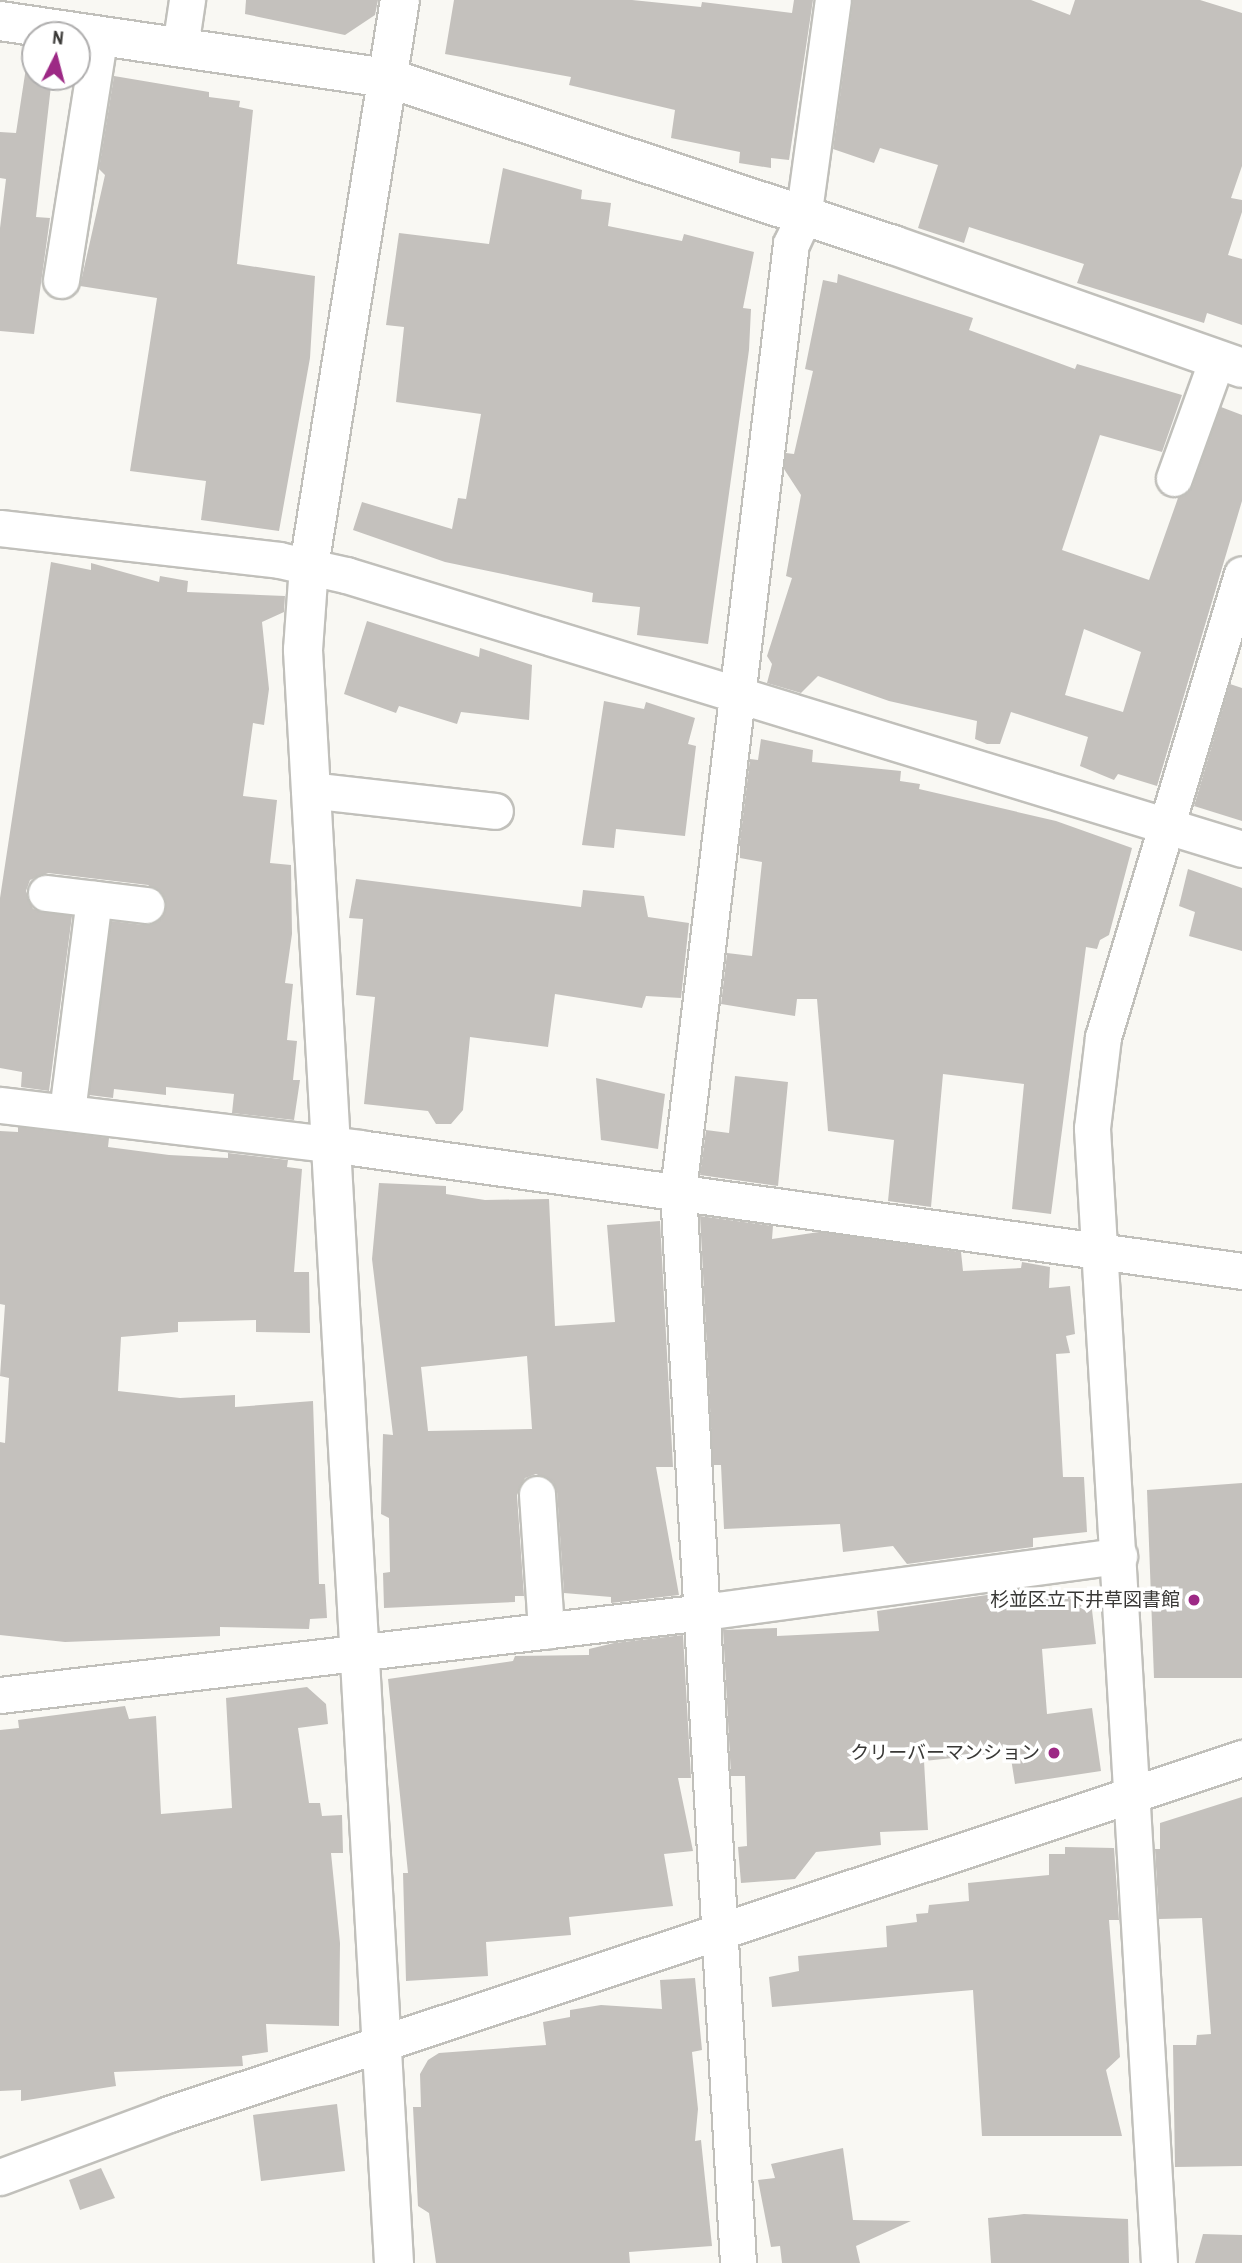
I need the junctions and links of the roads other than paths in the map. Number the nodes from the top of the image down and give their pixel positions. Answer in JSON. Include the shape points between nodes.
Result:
{"nodes":[{"id":1,"x":187,"y":0,"type":"edge"},
{"id":2,"x":400,"y":0,"type":"edge"},
{"id":3,"x":833,"y":0,"type":"edge"},
{"id":4,"x":0,"y":21,"type":"edge"},
{"id":5,"x":100,"y":35,"type":"junction"},
{"id":6,"x":180,"y":47,"type":"junction"},
{"id":7,"x":388,"y":78,"type":"junction"},
{"id":8,"x":803,"y":218,"type":"junction"},
{"id":9,"x":61,"y":280,"type":"dead end"},
{"id":10,"x":1230,"y":363,"type":"edge"},
{"id":11,"x":1174,"y":478,"type":"dead end"},
{"id":12,"x":0,"y":528,"type":"edge"},
{"id":13,"x":309,"y":566,"type":"junction"},
{"id":14,"x":1240,"y":586,"type":"edge"},
{"id":15,"x":739,"y":699,"type":"junction"},
{"id":16,"x":309,"y":790,"type":"junction"},
{"id":17,"x":495,"y":811,"type":"dead end"},
{"id":18,"x":1164,"y":826,"type":"junction"},
{"id":19,"x":1242,"y":849,"type":"edge"},
{"id":20,"x":46,"y":893,"type":"dead end"},
{"id":21,"x":94,"y":899,"type":"junction"},
{"id":22,"x":146,"y":905,"type":"dead end"},
{"id":23,"x":0,"y":1105,"type":"edge"},
{"id":24,"x":67,"y":1112,"type":"junction"},
{"id":25,"x":334,"y":1145,"type":"junction"},
{"id":26,"x":678,"y":1191,"type":"junction"},
{"id":27,"x":1096,"y":1251,"type":"junction"},
{"id":28,"x":1242,"y":1271,"type":"edge"},
{"id":29,"x":537,"y":1494,"type":"dead end"},
{"id":30,"x":1119,"y":1556,"type":"junction"},
{"id":31,"x":703,"y":1612,"type":"junction"},
{"id":32,"x":546,"y":1631,"type":"junction"},
{"id":33,"x":360,"y":1654,"type":"junction"},
{"id":34,"x":0,"y":1695,"type":"edge"},
{"id":35,"x":1242,"y":1758,"type":"edge"},
{"id":36,"x":1133,"y":1794,"type":"junction"},
{"id":37,"x":720,"y":1932,"type":"junction"},
{"id":38,"x":380,"y":2045,"type":"junction"},
{"id":39,"x":0,"y":2176,"type":"edge"},
{"id":40,"x":394,"y":2263,"type":"edge"},
{"id":41,"x":738,"y":2263,"type":"edge"},
{"id":42,"x":1159,"y":2263,"type":"edge"}],
"edges":[{"from":1,"to":6,"type":"street"},
{"from":2,"to":7,"type":"street"},
{"from":3,"to":8,"type":"street"},
{"from":4,"to":5,"type":"street"},
{"from":5,"to":6,"type":"street"},
{"from":5,"to":9,"type":"street"},
{"from":6,"to":7,"type":"street"},
{"from":7,"to":8,"type":"street"},
{"from":7,"to":13,"type":"street"},
{"from":8,"to":10,"type":"street"},
{"from":8,"to":15,"type":"street","via":[[792,244]]},
{"from":10,"to":11,"type":"street"},
{"from":12,"to":13,"type":"street"},
{"from":13,"to":15,"type":"street","via":[[708,683]]},
{"from":13,"to":16,"type":"street","via":[[303,650]]},
{"from":14,"to":18,"type":"street"},
{"from":15,"to":18,"type":"street"},
{"from":15,"to":26,"type":"street"},
{"from":16,"to":17,"type":"street"},
{"from":16,"to":25,"type":"street"},
{"from":18,"to":19,"type":"street"},
{"from":18,"to":27,"type":"street","via":[[1103,1037],[1092,1128]]},
{"from":20,"to":21,"type":"street"},
{"from":21,"to":22,"type":"street"},
{"from":21,"to":24,"type":"street"},
{"from":23,"to":24,"type":"street"},
{"from":24,"to":25,"type":"street"},
{"from":25,"to":26,"type":"street"},
{"from":25,"to":33,"type":"street"},
{"from":26,"to":27,"type":"street"},
{"from":26,"to":31,"type":"street"},
{"from":27,"to":28,"type":"street"},
{"from":27,"to":30,"type":"street"},
{"from":29,"to":32,"type":"street"},
{"from":30,"to":31,"type":"street"},
{"from":30,"to":36,"type":"street"},
{"from":31,"to":32,"type":"street"},
{"from":31,"to":37,"type":"street"},
{"from":32,"to":33,"type":"street"},
{"from":33,"to":34,"type":"street"},
{"from":33,"to":38,"type":"street"},
{"from":35,"to":36,"type":"street"},
{"from":36,"to":37,"type":"street"},
{"from":36,"to":42,"type":"street"},
{"from":37,"to":38,"type":"street"},
{"from":37,"to":41,"type":"street"},
{"from":38,"to":39,"type":"street"},
{"from":38,"to":40,"type":"street"}]}
